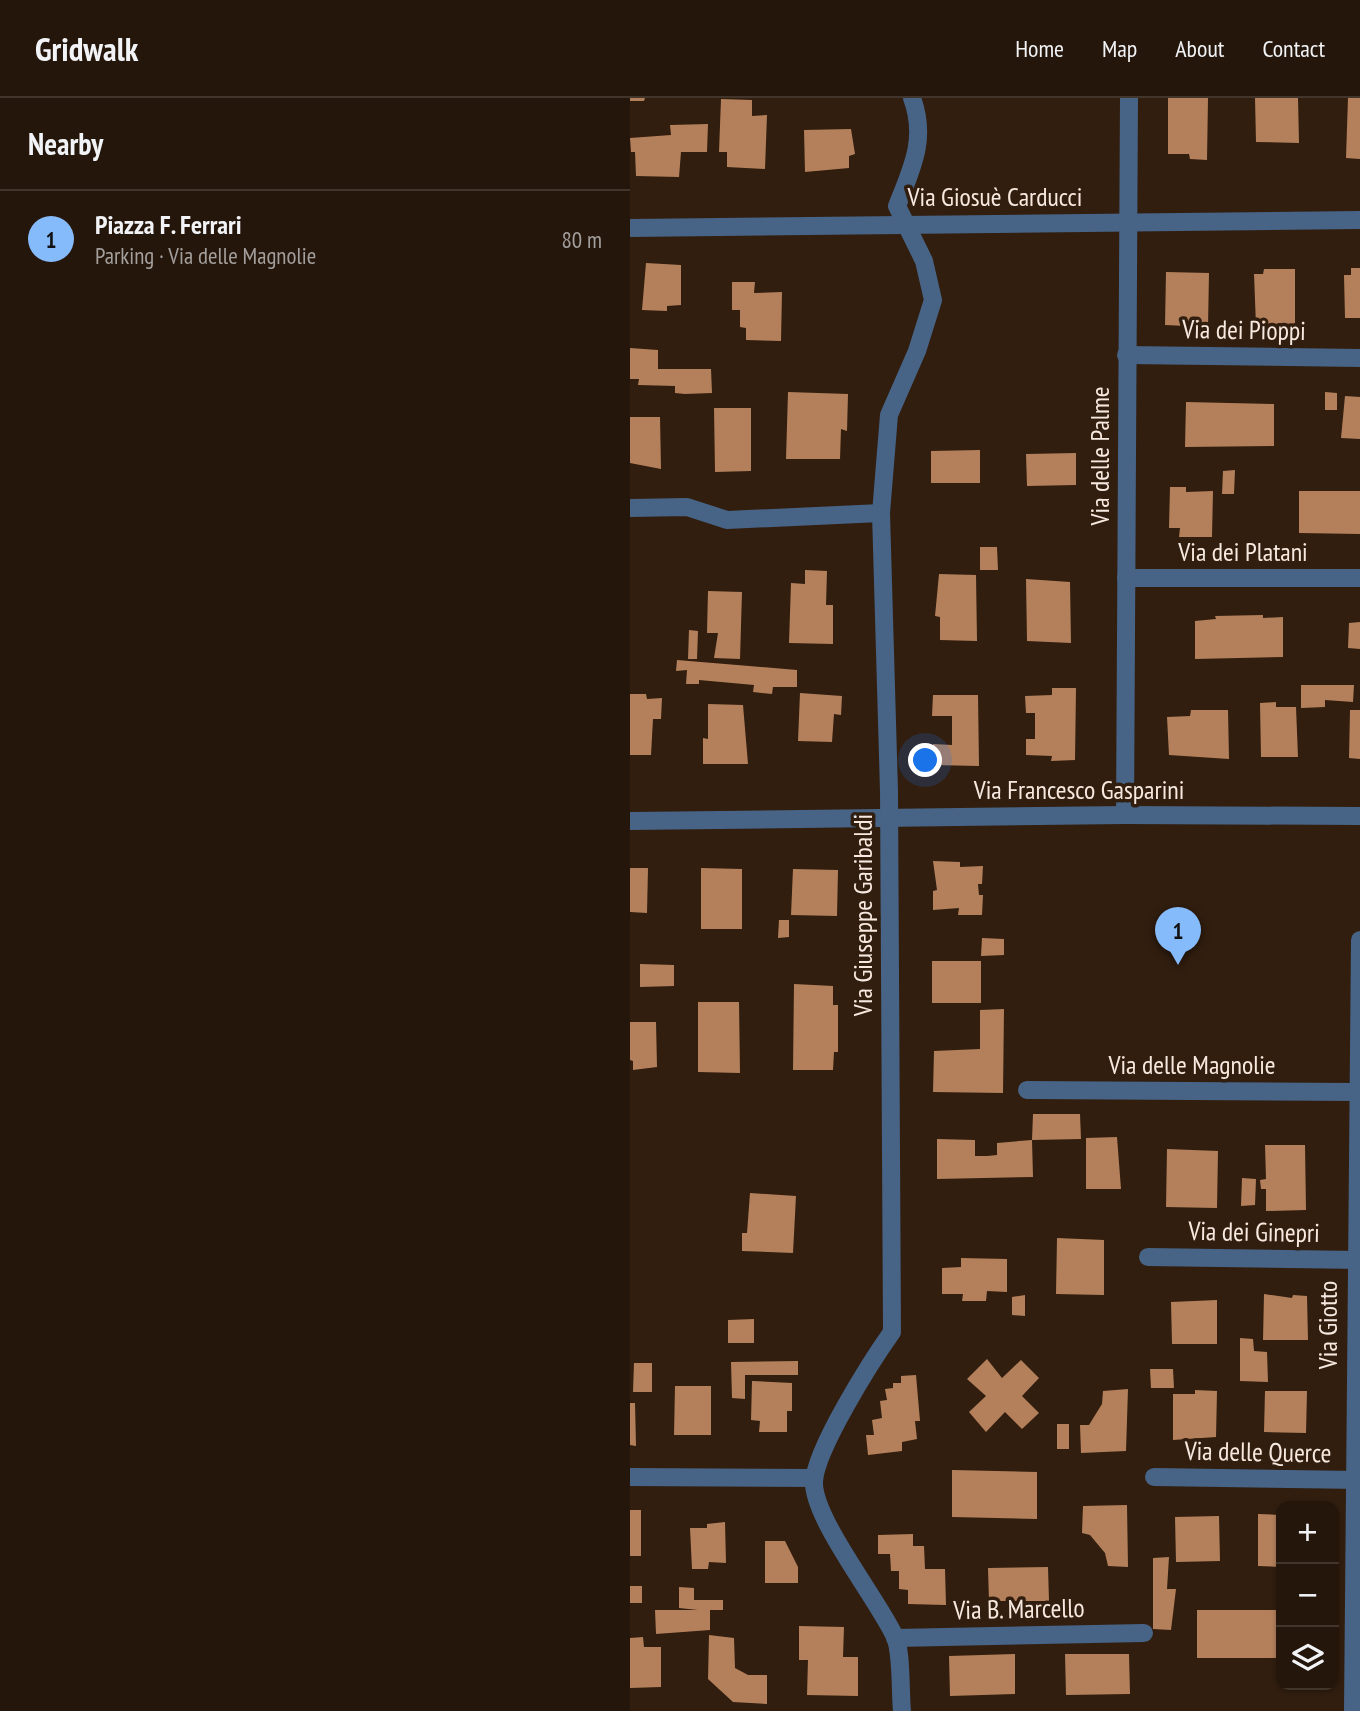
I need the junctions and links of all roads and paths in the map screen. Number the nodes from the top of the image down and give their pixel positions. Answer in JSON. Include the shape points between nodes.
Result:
{"nodes":[{"id":1,"x":912,"y":98,"type":"edge"},
{"id":2,"x":1129,"y":98,"type":"edge"},
{"id":3,"x":1360,"y":220,"type":"edge"},
{"id":4,"x":1128,"y":222,"type":"junction"},
{"id":5,"x":905,"y":224,"type":"junction"},
{"id":6,"x":630,"y":228,"type":"edge"},
{"id":7,"x":1126,"y":355,"type":"junction"},
{"id":8,"x":1360,"y":358,"type":"edge"},
{"id":9,"x":630,"y":508,"type":"edge"},
{"id":10,"x":881,"y":513,"type":"junction"},
{"id":11,"x":1126,"y":578,"type":"junction"},
{"id":12,"x":1360,"y":578,"type":"edge"},
{"id":13,"x":1125,"y":815,"type":"junction"},
{"id":14,"x":1360,"y":816,"type":"edge"},
{"id":15,"x":889,"y":817,"type":"junction"},
{"id":16,"x":630,"y":821,"type":"edge"},
{"id":17,"x":1360,"y":940,"type":"edge"},
{"id":18,"x":1027,"y":1090,"type":"dead end"},
{"id":19,"x":1357,"y":1092,"type":"junction"},
{"id":20,"x":1148,"y":1257,"type":"dead end"},
{"id":21,"x":1357,"y":1260,"type":"edge"},
{"id":22,"x":630,"y":1477,"type":"edge"},
{"id":23,"x":1154,"y":1477,"type":"dead end"},
{"id":24,"x":814,"y":1478,"type":"junction"},
{"id":25,"x":1357,"y":1480,"type":"edge"},
{"id":26,"x":1144,"y":1633,"type":"dead end"},
{"id":27,"x":895,"y":1638,"type":"junction"},
{"id":28,"x":1356,"y":1705,"type":"edge"},
{"id":29,"x":902,"y":1711,"type":"edge"}],
"edges":[{"from":1,"to":5,"type":"street","name":"Via Giuseppe Garibaldi","via":[[918,112],[918,155],[897,205]]},
{"from":2,"to":4,"type":"street","name":"Via delle Palme"},
{"from":3,"to":4,"type":"street","name":"Via Giosuè Carducci"},
{"from":4,"to":5,"type":"street","name":"Via Giosuè Carducci"},
{"from":4,"to":7,"type":"street","name":"Via delle Palme"},
{"from":5,"to":6,"type":"street","name":"Via Giosuè Carducci"},
{"from":5,"to":10,"type":"street","name":"Via Giuseppe Garibaldi","via":[[925,261],[933,300],[889,415]]},
{"from":7,"to":8,"type":"street","name":"Via dei Pioppi"},
{"from":7,"to":11,"type":"street","name":"Via delle Palme"},
{"from":9,"to":10,"type":"street","via":[[687,507],[727,520]]},
{"from":10,"to":15,"type":"street","name":"Via Giuseppe Garibaldi"},
{"from":11,"to":12,"type":"street","name":"Via dei Platani"},
{"from":11,"to":13,"type":"street","name":"Via delle Palme"},
{"from":13,"to":14,"type":"street","name":"Via Francesco Gasparini"},
{"from":13,"to":15,"type":"street","name":"Via Francesco Gasparini"},
{"from":15,"to":16,"type":"street","name":"Via Francesco Gasparini"},
{"from":15,"to":24,"type":"street","name":"Via Giuseppe Garibaldi","via":[[892,1332],[868,1365]]},
{"from":17,"to":19,"type":"street","name":"Via Giotto"},
{"from":18,"to":19,"type":"street","name":"Via delle Magnolie"},
{"from":19,"to":21,"type":"street","name":"Via Giotto"},
{"from":20,"to":21,"type":"street","name":"Via dei Ginepri"},
{"from":21,"to":25,"type":"street","name":"Via Giotto"},
{"from":22,"to":24,"type":"street"},
{"from":23,"to":25,"type":"street","name":"Via delle Querce"},
{"from":24,"to":27,"type":"street","via":[[816,1497]]},
{"from":25,"to":28,"type":"street","name":"Via Giotto"},
{"from":26,"to":27,"type":"street","name":"Via B. Marcello"},
{"from":27,"to":29,"type":"street"}]}
